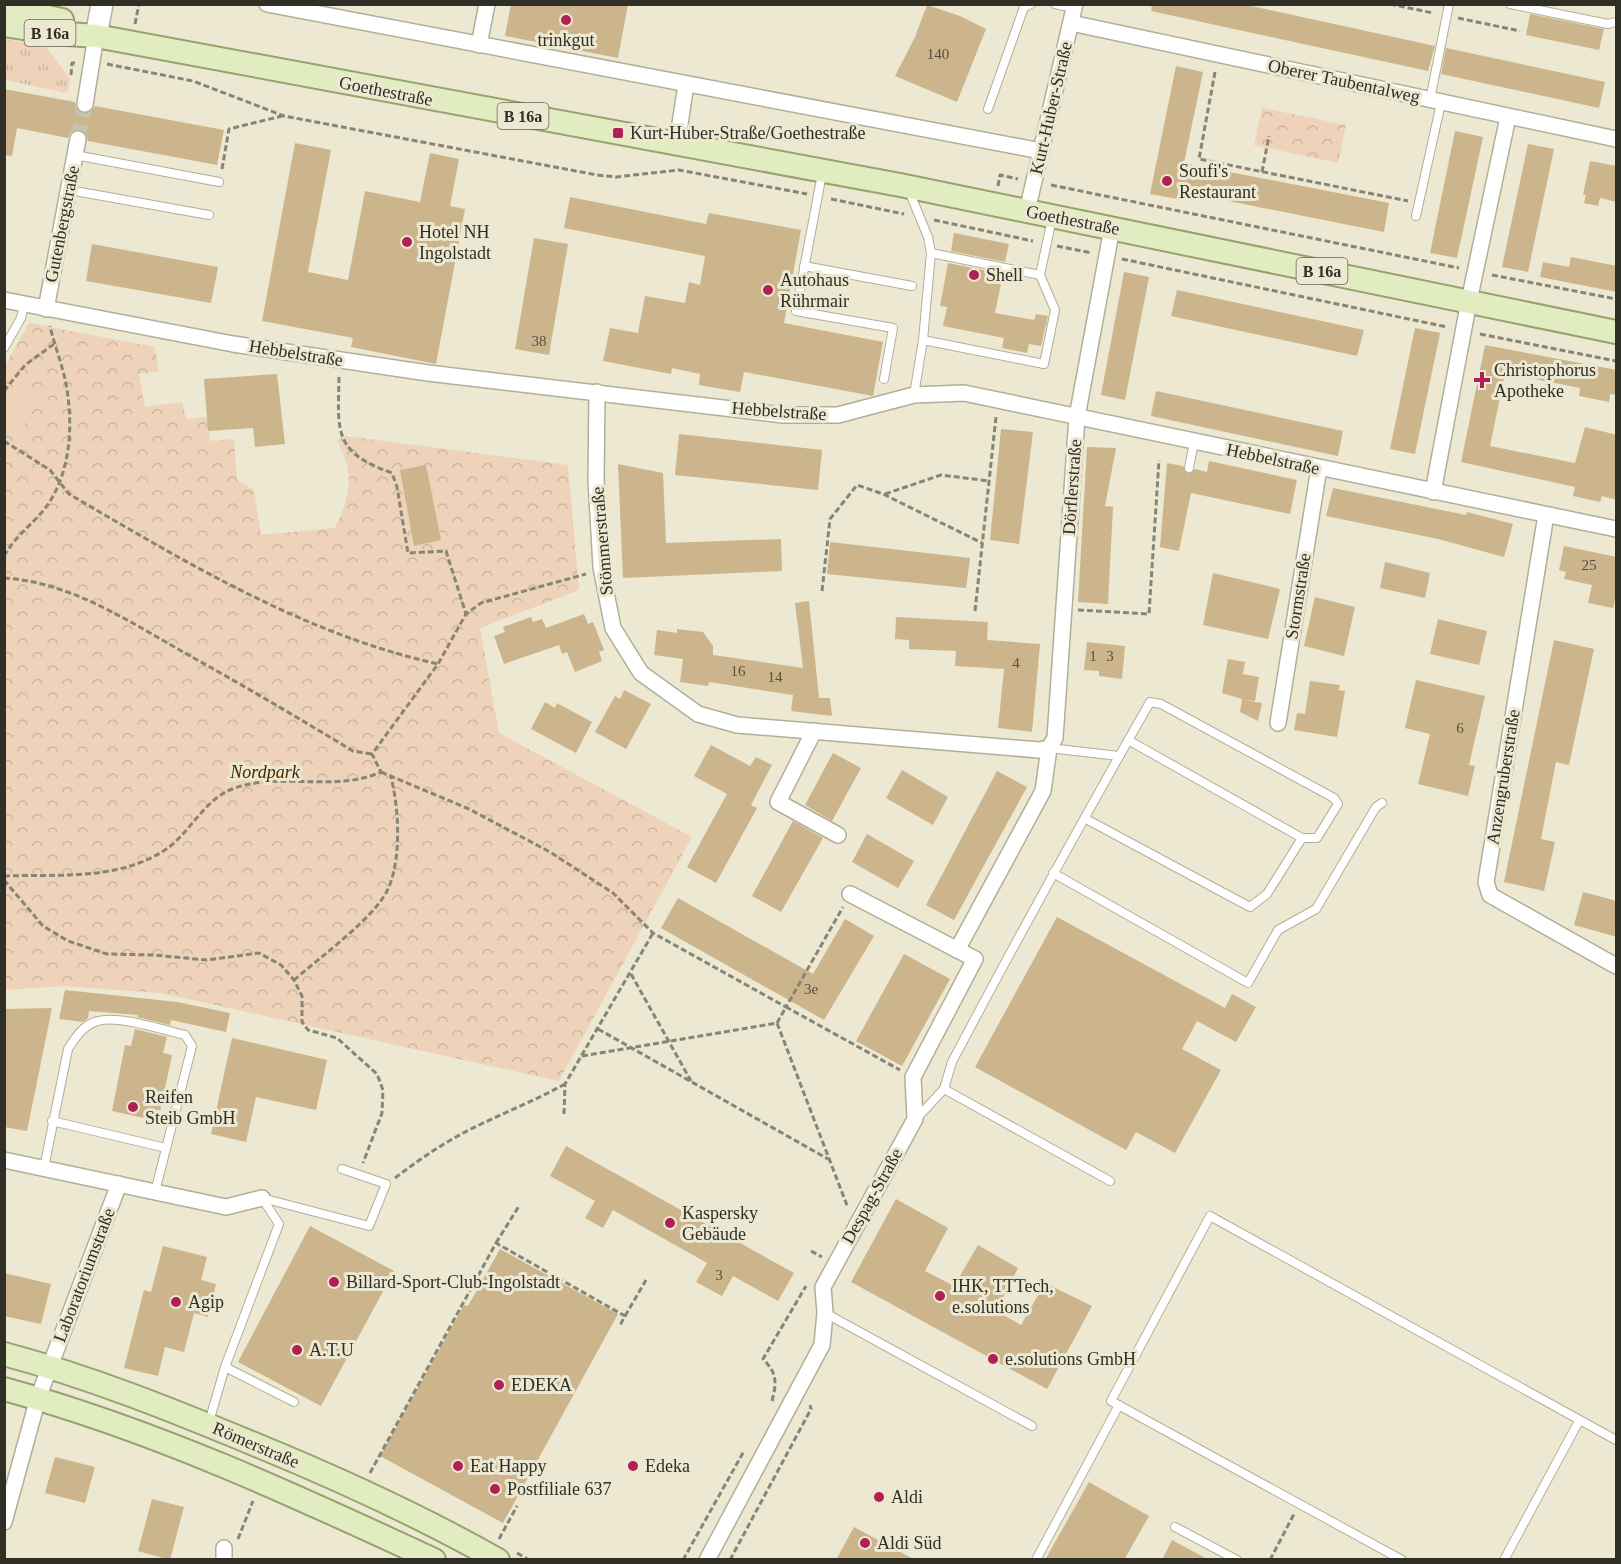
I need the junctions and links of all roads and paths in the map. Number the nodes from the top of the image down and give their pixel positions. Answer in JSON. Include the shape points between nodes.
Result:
{"nodes":[{"id":1,"x":102,"y":4,"type":"edge"},
{"id":2,"x":267,"y":4,"type":"edge"},
{"id":3,"x":487,"y":4,"type":"edge"},
{"id":4,"x":1031,"y":4,"type":"edge"},
{"id":5,"x":1055,"y":4,"type":"edge"},
{"id":6,"x":1449,"y":4,"type":"edge"},
{"id":7,"x":1510,"y":4,"type":"edge"},
{"id":8,"x":4,"y":8,"type":"edge"},
{"id":9,"x":1073,"y":12,"type":"edge"},
{"id":10,"x":1617,"y":22,"type":"edge"},
{"id":11,"x":4,"y":25,"type":"edge"},
{"id":12,"x":96,"y":36,"type":"junction"},
{"id":13,"x":479,"y":45,"type":"junction"},
{"id":14,"x":1218,"y":54,"type":"junction"},
{"id":15,"x":92,"y":62,"type":"junction"},
{"id":16,"x":71,"y":75,"type":"dead end"},
{"id":17,"x":686,"y":84,"type":"junction"},
{"id":18,"x":1436,"y":101,"type":"junction"},
{"id":19,"x":85,"y":104,"type":"tunnel mouth"},
{"id":20,"x":988,"y":109,"type":"dead end"},
{"id":21,"x":284,"y":116,"type":"junction"},
{"id":22,"x":1508,"y":117,"type":"junction"},
{"id":23,"x":1269,"y":136,"type":"dead end"},
{"id":24,"x":78,"y":139,"type":"tunnel mouth"},
{"id":25,"x":1617,"y":139,"type":"edge"},
{"id":26,"x":676,"y":144,"type":"junction"},
{"id":27,"x":1041,"y":151,"type":"junction"},
{"id":28,"x":75,"y":155,"type":"junction"},
{"id":29,"x":822,"y":171,"type":"junction"},
{"id":30,"x":1262,"y":172,"type":"junction"},
{"id":31,"x":219,"y":182,"type":"joint"},
{"id":32,"x":1034,"y":182,"type":"junction"},
{"id":33,"x":907,"y":187,"type":"junction"},
{"id":34,"x":69,"y":190,"type":"junction"},
{"id":35,"x":817,"y":196,"type":"junction"},
{"id":36,"x":1419,"y":203,"type":"junction"},
{"id":37,"x":1027,"y":210,"type":"junction"},
{"id":38,"x":209,"y":215,"type":"dead end"},
{"id":39,"x":1052,"y":216,"type":"junction"},
{"id":40,"x":1416,"y":216,"type":"dead end"},
{"id":41,"x":921,"y":218,"type":"junction"},
{"id":42,"x":1112,"y":228,"type":"junction"},
{"id":43,"x":1047,"y":244,"type":"junction"},
{"id":44,"x":932,"y":253,"type":"junction"},
{"id":45,"x":1107,"y":256,"type":"junction"},
{"id":46,"x":804,"y":266,"type":"junction"},
{"id":47,"x":1475,"y":271,"type":"junction"},
{"id":48,"x":1040,"y":275,"type":"junction"},
{"id":49,"x":912,"y":286,"type":"dead end"},
{"id":50,"x":1617,"y":299,"type":"edge"},
{"id":51,"x":4,"y":300,"type":"edge"},
{"id":52,"x":1469,"y":301,"type":"junction"},
{"id":53,"x":24,"y":304,"type":"junction"},
{"id":54,"x":46,"y":309,"type":"junction"},
{"id":55,"x":1463,"y":330,"type":"junction"},
{"id":56,"x":1617,"y":332,"type":"edge"},
{"id":57,"x":923,"y":340,"type":"junction"},
{"id":58,"x":54,"y":344,"type":"junction"},
{"id":59,"x":4,"y":348,"type":"edge"},
{"id":60,"x":339,"y":360,"type":"junction"},
{"id":61,"x":1617,"y":361,"type":"edge"},
{"id":62,"x":884,"y":379,"type":"dead end"},
{"id":63,"x":4,"y":390,"type":"edge"},
{"id":64,"x":597,"y":392,"type":"junction"},
{"id":65,"x":914,"y":395,"type":"junction"},
{"id":66,"x":998,"y":400,"type":"junction"},
{"id":67,"x":1077,"y":417,"type":"junction"},
{"id":68,"x":4,"y":441,"type":"edge"},
{"id":69,"x":1194,"y":442,"type":"junction"},
{"id":70,"x":1159,"y":460,"type":"dead end"},
{"id":71,"x":1189,"y":468,"type":"dead end"},
{"id":72,"x":1319,"y":468,"type":"junction"},
{"id":73,"x":989,"y":481,"type":"junction"},
{"id":74,"x":59,"y":484,"type":"junction"},
{"id":75,"x":1433,"y":492,"type":"junction"},
{"id":76,"x":883,"y":495,"type":"junction"},
{"id":77,"x":1546,"y":515,"type":"junction"},
{"id":78,"x":1617,"y":529,"type":"edge"},
{"id":79,"x":982,"y":543,"type":"junction"},
{"id":80,"x":4,"y":556,"type":"edge"},
{"id":81,"x":602,"y":569,"type":"junction"},
{"id":82,"x":4,"y":578,"type":"edge"},
{"id":83,"x":822,"y":591,"type":"dead end"},
{"id":84,"x":1065,"y":609,"type":"junction"},
{"id":85,"x":975,"y":611,"type":"dead end"},
{"id":86,"x":466,"y":614,"type":"junction"},
{"id":87,"x":438,"y":664,"type":"junction"},
{"id":88,"x":1278,"y":723,"type":"dead end"},
{"id":89,"x":814,"y":731,"type":"junction"},
{"id":90,"x":1128,"y":740,"type":"junction"},
{"id":91,"x":1049,"y":748,"type":"junction"},
{"id":92,"x":372,"y":754,"type":"junction"},
{"id":93,"x":1119,"y":756,"type":"junction"},
{"id":94,"x":381,"y":772,"type":"junction"},
{"id":95,"x":391,"y":777,"type":"junction"},
{"id":96,"x":1382,"y":803,"type":"dead end"},
{"id":97,"x":1086,"y":819,"type":"junction"},
{"id":98,"x":838,"y":835,"type":"dead end"},
{"id":99,"x":1302,"y":838,"type":"junction"},
{"id":100,"x":1053,"y":873,"type":"junction"},
{"id":101,"x":4,"y":878,"type":"edge"},
{"id":102,"x":850,"y":894,"type":"joint"},
{"id":103,"x":653,"y":933,"type":"junction"},
{"id":104,"x":957,"y":950,"type":"junction"},
{"id":105,"x":1617,"y":966,"type":"edge"},
{"id":106,"x":630,"y":973,"type":"junction"},
{"id":107,"x":294,"y":980,"type":"junction"},
{"id":108,"x":786,"y":1007,"type":"junction"},
{"id":109,"x":777,"y":1023,"type":"junction"},
{"id":110,"x":598,"y":1029,"type":"junction"},
{"id":111,"x":670,"y":1042,"type":"junction"},
{"id":112,"x":632,"y":1048,"type":"junction"},
{"id":113,"x":582,"y":1056,"type":"junction"},
{"id":114,"x":913,"y":1077,"type":"junction"},
{"id":115,"x":692,"y":1082,"type":"junction"},
{"id":116,"x":565,"y":1084,"type":"junction"},
{"id":117,"x":945,"y":1089,"type":"junction"},
{"id":118,"x":564,"y":1114,"type":"dead end"},
{"id":119,"x":915,"y":1119,"type":"junction"},
{"id":120,"x":52,"y":1121,"type":"junction"},
{"id":121,"x":166,"y":1149,"type":"junction"},
{"id":122,"x":4,"y":1160,"type":"edge"},
{"id":123,"x":830,"y":1160,"type":"junction"},
{"id":124,"x":44,"y":1168,"type":"junction"},
{"id":125,"x":342,"y":1169,"type":"dead end"},
{"id":126,"x":357,"y":1175,"type":"junction"},
{"id":127,"x":1110,"y":1181,"type":"dead end"},
{"id":128,"x":118,"y":1184,"type":"junction"},
{"id":129,"x":386,"y":1184,"type":"junction"},
{"id":130,"x":155,"y":1192,"type":"junction"},
{"id":131,"x":262,"y":1198,"type":"junction"},
{"id":132,"x":519,"y":1206,"type":"dead end"},
{"id":133,"x":855,"y":1227,"type":"junction"},
{"id":134,"x":496,"y":1243,"type":"junction"},
{"id":135,"x":646,"y":1280,"type":"dead end"},
{"id":136,"x":823,"y":1287,"type":"junction"},
{"id":137,"x":825,"y":1313,"type":"junction"},
{"id":138,"x":625,"y":1316,"type":"junction"},
{"id":139,"x":619,"y":1327,"type":"dead end"},
{"id":140,"x":4,"y":1354,"type":"edge"},
{"id":141,"x":49,"y":1366,"type":"junction"},
{"id":142,"x":225,"y":1367,"type":"junction"},
{"id":143,"x":4,"y":1389,"type":"edge"},
{"id":144,"x":38,"y":1398,"type":"junction"},
{"id":145,"x":294,"y":1402,"type":"dead end"},
{"id":146,"x":771,"y":1402,"type":"dead end"},
{"id":147,"x":1119,"y":1405,"type":"junction"},
{"id":148,"x":1579,"y":1421,"type":"junction"},
{"id":149,"x":208,"y":1424,"type":"junction"},
{"id":150,"x":1032,"y":1426,"type":"dead end"},
{"id":151,"x":1617,"y":1440,"type":"edge"},
{"id":152,"x":749,"y":1442,"type":"dead end"},
{"id":153,"x":260,"y":1480,"type":"junction"},
{"id":154,"x":366,"y":1480,"type":"dead end"},
{"id":155,"x":1300,"y":1503,"type":"junction"},
{"id":156,"x":517,"y":1506,"type":"dead end"},
{"id":157,"x":4,"y":1522,"type":"edge"},
{"id":158,"x":1175,"y":1527,"type":"dead end"},
{"id":159,"x":498,"y":1551,"type":"edge"},
{"id":160,"x":224,"y":1554,"type":"edge"},
{"id":161,"x":434,"y":1560,"type":"edge"},
{"id":162,"x":683,"y":1560,"type":"edge"},
{"id":163,"x":707,"y":1560,"type":"edge"},
{"id":164,"x":1036,"y":1560,"type":"edge"},
{"id":165,"x":1237,"y":1560,"type":"edge"},
{"id":166,"x":1270,"y":1560,"type":"edge"},
{"id":167,"x":1402,"y":1560,"type":"edge"},
{"id":168,"x":1504,"y":1560,"type":"edge"}],
"edges":[{"from":1,"to":12,"type":"street"},
{"from":2,"to":13,"type":"street"},
{"from":3,"to":13,"type":"street"},
{"from":4,"to":20,"type":"lane","via":[[1024,7]]},
{"from":5,"to":9,"type":"lane"},
{"from":6,"to":18,"type":"lane"},
{"from":7,"to":10,"type":"lane","via":[[1608,24]]},
{"from":8,"to":12,"type":"main road","number":"B 16a","via":[[62,20]]},
{"from":9,"to":14,"type":"street","name":"Oberer Taubentalweg"},
{"from":9,"to":27,"type":"street","name":"Kurt-Huber-Straße"},
{"from":11,"to":12,"type":"main road","number":"B 16a"},
{"from":12,"to":15,"type":"street"},
{"from":12,"to":26,"type":"main road","name":"Goethestraße","number":"B 16a"},
{"from":13,"to":17,"type":"street"},
{"from":14,"to":18,"type":"street","name":"Oberer Taubentalweg"},
{"from":14,"to":30,"type":"path","via":[[1199,159]]},
{"from":15,"to":16,"type":"path","via":[[72,63]]},
{"from":15,"to":19,"type":"street"},
{"from":15,"to":21,"type":"path","via":[[193,81]]},
{"from":17,"to":26,"type":"street"},
{"from":17,"to":27,"type":"street"},
{"from":18,"to":22,"type":"street","name":"Oberer Taubentalweg"},
{"from":18,"to":36,"type":"lane"},
{"from":21,"to":31,"type":"path","via":[[229,129]]},
{"from":21,"to":35,"type":"path","via":[[597,175],[616,177],[680,170]]},
{"from":22,"to":25,"type":"street","name":"Oberer Taubentalweg"},
{"from":22,"to":47,"type":"street"},
{"from":23,"to":30,"type":"path"},
{"from":24,"to":28,"type":"street","name":"Gutenbergstraße"},
{"from":26,"to":29,"type":"main road","name":"Goethestraße","number":"B 16a"},
{"from":27,"to":32,"type":"street","name":"Kurt-Huber-Straße"},
{"from":28,"to":31,"type":"lane"},
{"from":28,"to":34,"type":"street","name":"Gutenbergstraße"},
{"from":29,"to":33,"type":"main road","name":"Goethestraße","number":"B 16a"},
{"from":29,"to":35,"type":"lane"},
{"from":30,"to":36,"type":"path"},
{"from":32,"to":37,"type":"street","name":"Kurt-Huber-Straße"},
{"from":32,"to":47,"type":"path"},
{"from":33,"to":37,"type":"main road","name":"Goethestraße","number":"B 16a"},
{"from":33,"to":41,"type":"lane"},
{"from":34,"to":38,"type":"lane"},
{"from":34,"to":54,"type":"street","name":"Gutenbergstraße"},
{"from":35,"to":41,"type":"path"},
{"from":35,"to":46,"type":"lane"},
{"from":36,"to":40,"type":"lane"},
{"from":37,"to":39,"type":"main road","name":"Goethestraße","number":"B 16a"},
{"from":39,"to":42,"type":"main road","name":"Goethestraße","number":"B 16a"},
{"from":39,"to":43,"type":"lane"},
{"from":41,"to":43,"type":"path"},
{"from":41,"to":44,"type":"lane"},
{"from":42,"to":45,"type":"street","name":"Dörflerstraße"},
{"from":42,"to":52,"type":"main road","name":"Goethestraße","number":"B 16a"},
{"from":43,"to":45,"type":"path"},
{"from":43,"to":48,"type":"lane"},
{"from":44,"to":48,"type":"lane"},
{"from":44,"to":57,"type":"lane"},
{"from":45,"to":55,"type":"path"},
{"from":45,"to":67,"type":"street","name":"Dörflerstraße"},
{"from":46,"to":49,"type":"lane"},
{"from":46,"to":62,"type":"lane","via":[[796,311],[893,328]]},
{"from":47,"to":50,"type":"path"},
{"from":47,"to":52,"type":"street"},
{"from":48,"to":57,"type":"lane","via":[[1055,310],[1044,364]]},
{"from":51,"to":53,"type":"street","name":"Hebbelstraße"},
{"from":52,"to":55,"type":"street"},
{"from":52,"to":56,"type":"main road","name":"Goethestraße","number":"B 16a"},
{"from":53,"to":54,"type":"street","name":"Hebbelstraße"},
{"from":53,"to":59,"type":"lane","via":[[21,318]]},
{"from":54,"to":58,"type":"path"},
{"from":54,"to":60,"type":"street","name":"Hebbelstraße"},
{"from":55,"to":61,"type":"path"},
{"from":55,"to":75,"type":"street"},
{"from":57,"to":65,"type":"lane"},
{"from":58,"to":63,"type":"path","via":[[25,365]]},
{"from":58,"to":74,"type":"path","via":[[65,378],[69,412],[68,451]]},
{"from":60,"to":64,"type":"street","name":"Hebbelstraße"},
{"from":60,"to":86,"type":"path","via":[[339,433],[351,451],[367,464],[392,473],[408,553],[446,551]]},
{"from":64,"to":65,"type":"street","name":"Hebbelstraße","via":[[794,415],[838,415]]},
{"from":64,"to":81,"type":"street","name":"Stömmerstraße","via":[[596,480]]},
{"from":65,"to":66,"type":"street","name":"Hebbelstraße","via":[[964,393]]},
{"from":66,"to":67,"type":"street","name":"Hebbelstraße"},
{"from":66,"to":73,"type":"path"},
{"from":67,"to":69,"type":"street","name":"Hebbelstraße"},
{"from":67,"to":84,"type":"street","name":"Dörflerstraße"},
{"from":68,"to":74,"type":"path","via":[[50,471]]},
{"from":69,"to":71,"type":"lane"},
{"from":69,"to":72,"type":"street","name":"Hebbelstraße"},
{"from":70,"to":84,"type":"path","via":[[1149,614]]},
{"from":72,"to":75,"type":"street","name":"Hebbelstraße"},
{"from":72,"to":88,"type":"street","name":"Stormstraße"},
{"from":73,"to":76,"type":"path","via":[[941,475]]},
{"from":73,"to":79,"type":"path"},
{"from":74,"to":80,"type":"path"},
{"from":74,"to":87,"type":"path","via":[[93,508],[280,611],[396,654]]},
{"from":75,"to":77,"type":"street","name":"Hebbelstraße"},
{"from":76,"to":79,"type":"path"},
{"from":76,"to":83,"type":"path","via":[[857,485],[830,519]]},
{"from":77,"to":78,"type":"street","name":"Hebbelstraße"},
{"from":77,"to":105,"type":"street","name":"Anzengruberstraße","via":[[1486,882],[1490,896]]},
{"from":79,"to":85,"type":"path"},
{"from":81,"to":86,"type":"path","via":[[481,603]]},
{"from":81,"to":89,"type":"street","name":"Stömmerstraße","via":[[613,628],[641,673],[698,714],[736,725]]},
{"from":82,"to":92,"type":"path","via":[[32,580],[73,594],[137,626],[353,751]]},
{"from":84,"to":91,"type":"street","name":"Dörflerstraße","via":[[1055,738]]},
{"from":86,"to":87,"type":"path"},
{"from":87,"to":92,"type":"path"},
{"from":89,"to":91,"type":"street","name":"Stömmerstraße"},
{"from":89,"to":98,"type":"street","via":[[778,802]]},
{"from":90,"to":93,"type":"lane"},
{"from":90,"to":99,"type":"lane"},
{"from":90,"to":99,"type":"lane","via":[[1150,702],[1161,704],[1334,798],[1338,804],[1317,838]]},
{"from":91,"to":93,"type":"lane"},
{"from":91,"to":104,"type":"street","name":"Dörflerstraße","via":[[1043,791]]},
{"from":92,"to":94,"type":"path"},
{"from":93,"to":97,"type":"lane"},
{"from":94,"to":95,"type":"path"},
{"from":94,"to":101,"type":"path","via":[[362,781],[274,780],[231,789],[165,849],[119,871]]},
{"from":95,"to":103,"type":"path","via":[[469,809],[550,852],[612,892]]},
{"from":95,"to":107,"type":"path","via":[[397,798],[396,856],[387,891]]},
{"from":96,"to":100,"type":"lane","via":[[1316,909],[1278,930],[1248,983]]},
{"from":97,"to":99,"type":"lane","via":[[1250,907],[1268,894]]},
{"from":97,"to":100,"type":"lane"},
{"from":100,"to":117,"type":"lane","via":[[952,1062]]},
{"from":101,"to":107,"type":"path","via":[[43,926],[68,941],[107,954],[207,960],[259,953],[281,964]]},
{"from":102,"to":104,"type":"street"},
{"from":102,"to":108,"type":"path"},
{"from":103,"to":106,"type":"path"},
{"from":103,"to":108,"type":"path"},
{"from":104,"to":114,"type":"street","via":[[975,959]]},
{"from":106,"to":110,"type":"path"},
{"from":106,"to":111,"type":"path"},
{"from":107,"to":126,"type":"path","via":[[302,996],[302,1022],[308,1030],[337,1038],[377,1074],[383,1090],[382,1113]]},
{"from":108,"to":109,"type":"path"},
{"from":108,"to":114,"type":"path"},
{"from":109,"to":111,"type":"path"},
{"from":109,"to":123,"type":"path"},
{"from":110,"to":112,"type":"path"},
{"from":110,"to":113,"type":"path"},
{"from":111,"to":112,"type":"path"},
{"from":111,"to":115,"type":"path"},
{"from":112,"to":113,"type":"path"},
{"from":112,"to":115,"type":"path"},
{"from":113,"to":116,"type":"path"},
{"from":114,"to":119,"type":"street"},
{"from":115,"to":123,"type":"path"},
{"from":116,"to":118,"type":"path"},
{"from":116,"to":129,"type":"path","via":[[476,1126]]},
{"from":117,"to":119,"type":"lane"},
{"from":117,"to":127,"type":"lane"},
{"from":119,"to":133,"type":"street","name":"Despag-Straße"},
{"from":120,"to":121,"type":"lane"},
{"from":120,"to":121,"type":"lane","via":[[68,1049],[78,1033],[97,1021],[115,1020],[185,1035],[192,1046]]},
{"from":120,"to":124,"type":"lane"},
{"from":121,"to":130,"type":"lane"},
{"from":122,"to":124,"type":"street","name":"Laboratoriumstraße"},
{"from":123,"to":133,"type":"path"},
{"from":124,"to":128,"type":"street","name":"Laboratoriumstraße"},
{"from":125,"to":126,"type":"lane"},
{"from":126,"to":129,"type":"lane"},
{"from":128,"to":130,"type":"street","name":"Laboratoriumstraße"},
{"from":128,"to":141,"type":"street","name":"Laboratoriumstraße"},
{"from":129,"to":131,"type":"lane","via":[[369,1226]]},
{"from":130,"to":131,"type":"street","name":"Laboratoriumstraße","via":[[225,1207]]},
{"from":131,"to":142,"type":"lane","via":[[279,1224]]},
{"from":132,"to":134,"type":"path"},
{"from":133,"to":136,"type":"street","name":"Despag-Straße"},
{"from":134,"to":138,"type":"path"},
{"from":134,"to":154,"type":"path"},
{"from":135,"to":138,"type":"path"},
{"from":136,"to":137,"type":"street"},
{"from":136,"to":146,"type":"path","via":[[805,1286],[763,1359],[773,1370],[776,1384]]},
{"from":137,"to":150,"type":"lane"},
{"from":137,"to":163,"type":"street","via":[[822,1344]]},
{"from":138,"to":139,"type":"path"},
{"from":140,"to":141,"type":"main road","name":"Römerstraße"},
{"from":141,"to":144,"type":"street","name":"Laboratoriumstraße"},
{"from":141,"to":149,"type":"main road","name":"Römerstraße"},
{"from":142,"to":145,"type":"lane"},
{"from":142,"to":149,"type":"lane"},
{"from":143,"to":144,"type":"main road","name":"Römerstraße"},
{"from":144,"to":153,"type":"main road","name":"Römerstraße","via":[[143,1433]]},
{"from":144,"to":157,"type":"street","name":"Laboratoriumstraße"},
{"from":147,"to":148,"type":"lane","via":[[1111,1401],[1210,1216]]},
{"from":147,"to":155,"type":"lane"},
{"from":147,"to":164,"type":"lane"},
{"from":148,"to":151,"type":"lane"},
{"from":148,"to":168,"type":"lane"},
{"from":149,"to":159,"type":"main road","name":"Römerstraße"},
{"from":152,"to":162,"type":"path"},
{"from":153,"to":160,"type":"path","via":[[240,1538]]},
{"from":153,"to":161,"type":"main road","name":"Römerstraße"},
{"from":155,"to":166,"type":"path"},
{"from":155,"to":167,"type":"lane"},
{"from":156,"to":159,"type":"path"},
{"from":158,"to":165,"type":"lane"}]}
